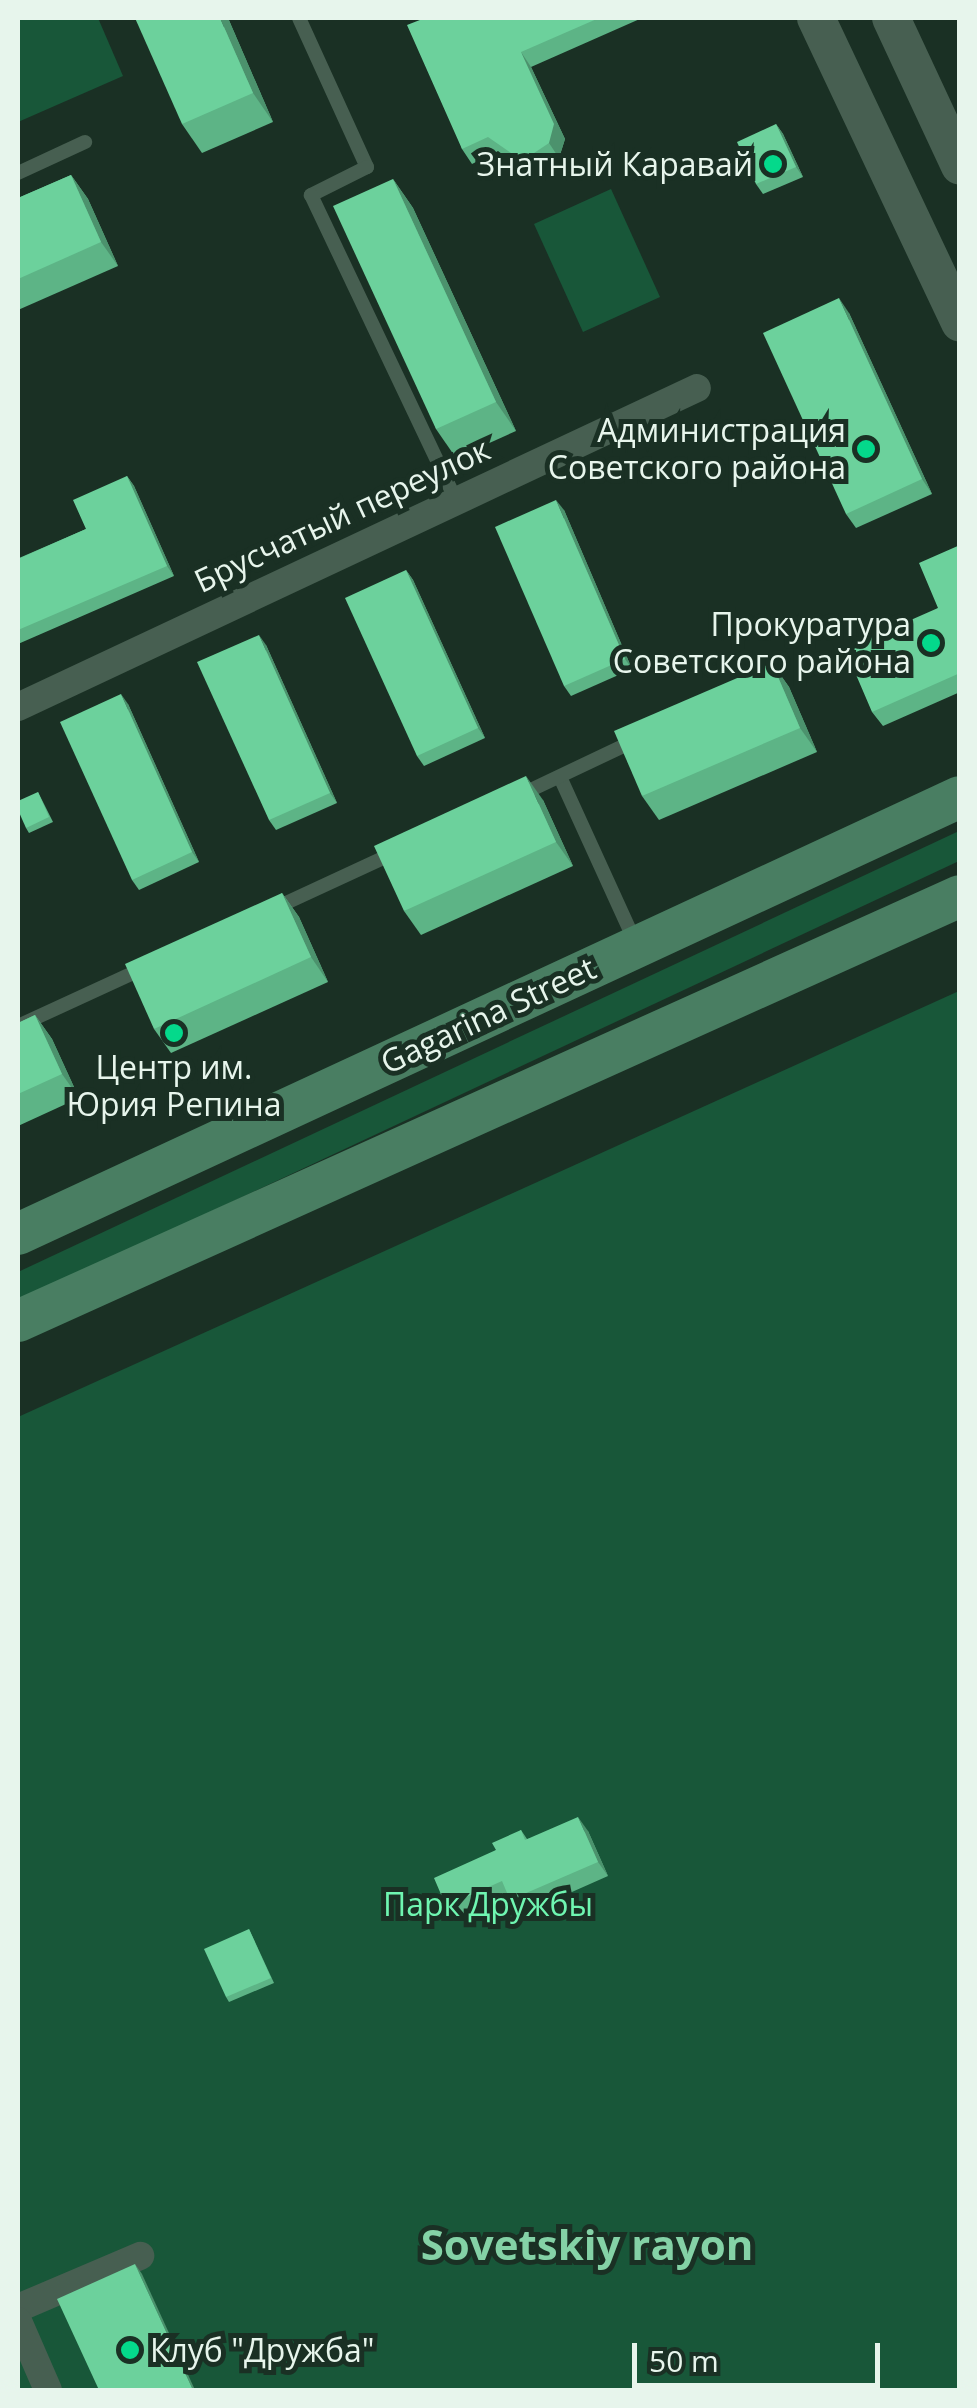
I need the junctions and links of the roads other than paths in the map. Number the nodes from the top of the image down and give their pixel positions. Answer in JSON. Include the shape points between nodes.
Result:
{"nodes":[{"id":1,"x":299,"y":18,"type":"edge"},
{"id":2,"x":816,"y":18,"type":"edge"},
{"id":3,"x":891,"y":18,"type":"edge"},
{"id":4,"x":85,"y":142,"type":"dead end"},
{"id":5,"x":960,"y":166,"type":"edge"},
{"id":6,"x":18,"y":172,"type":"edge"},
{"id":7,"x":960,"y":323,"type":"edge"},
{"id":8,"x":697,"y":388,"type":"dead end"},
{"id":9,"x":455,"y":498,"type":"junction"},
{"id":10,"x":18,"y":708,"type":"edge"},
{"id":11,"x":645,"y":736,"type":"edge"},
{"id":12,"x":560,"y":776,"type":"junction"},
{"id":13,"x":960,"y":798,"type":"edge"},
{"id":14,"x":506,"y":802,"type":"edge"},
{"id":15,"x":415,"y":843,"type":"edge"},
{"id":16,"x":960,"y":896,"type":"edge"},
{"id":17,"x":252,"y":918,"type":"edge"},
{"id":18,"x":637,"y":946,"type":"junction"},
{"id":19,"x":162,"y":960,"type":"edge"},
{"id":20,"x":18,"y":1026,"type":"edge"},
{"id":21,"x":18,"y":1234,"type":"edge"},
{"id":22,"x":18,"y":1321,"type":"edge"},
{"id":23,"x":140,"y":2256,"type":"dead end"},
{"id":24,"x":18,"y":2308,"type":"edge"},
{"id":25,"x":18,"y":2321,"type":"edge"},
{"id":26,"x":48,"y":2390,"type":"edge"}],
"edges":[{"from":1,"to":9,"type":"lane","via":[[367,167],[311,195]]},
{"from":2,"to":7,"type":"main road"},
{"from":3,"to":5,"type":"main road"},
{"from":4,"to":6,"type":"lane"},
{"from":8,"to":9,"type":"street","name":"Брусчатый переулок"},
{"from":9,"to":10,"type":"street","name":"Брусчатый переулок"},
{"from":11,"to":12,"type":"lane"},
{"from":12,"to":14,"type":"lane"},
{"from":12,"to":18,"type":"lane"},
{"from":13,"to":18,"type":"main road","name":"Gagarina Street"},
{"from":15,"to":17,"type":"lane"},
{"from":16,"to":22,"type":"main road"},
{"from":18,"to":21,"type":"main road","name":"Gagarina Street"},
{"from":19,"to":20,"type":"lane"},
{"from":23,"to":24,"type":"street"},
{"from":25,"to":26,"type":"street"}]}
